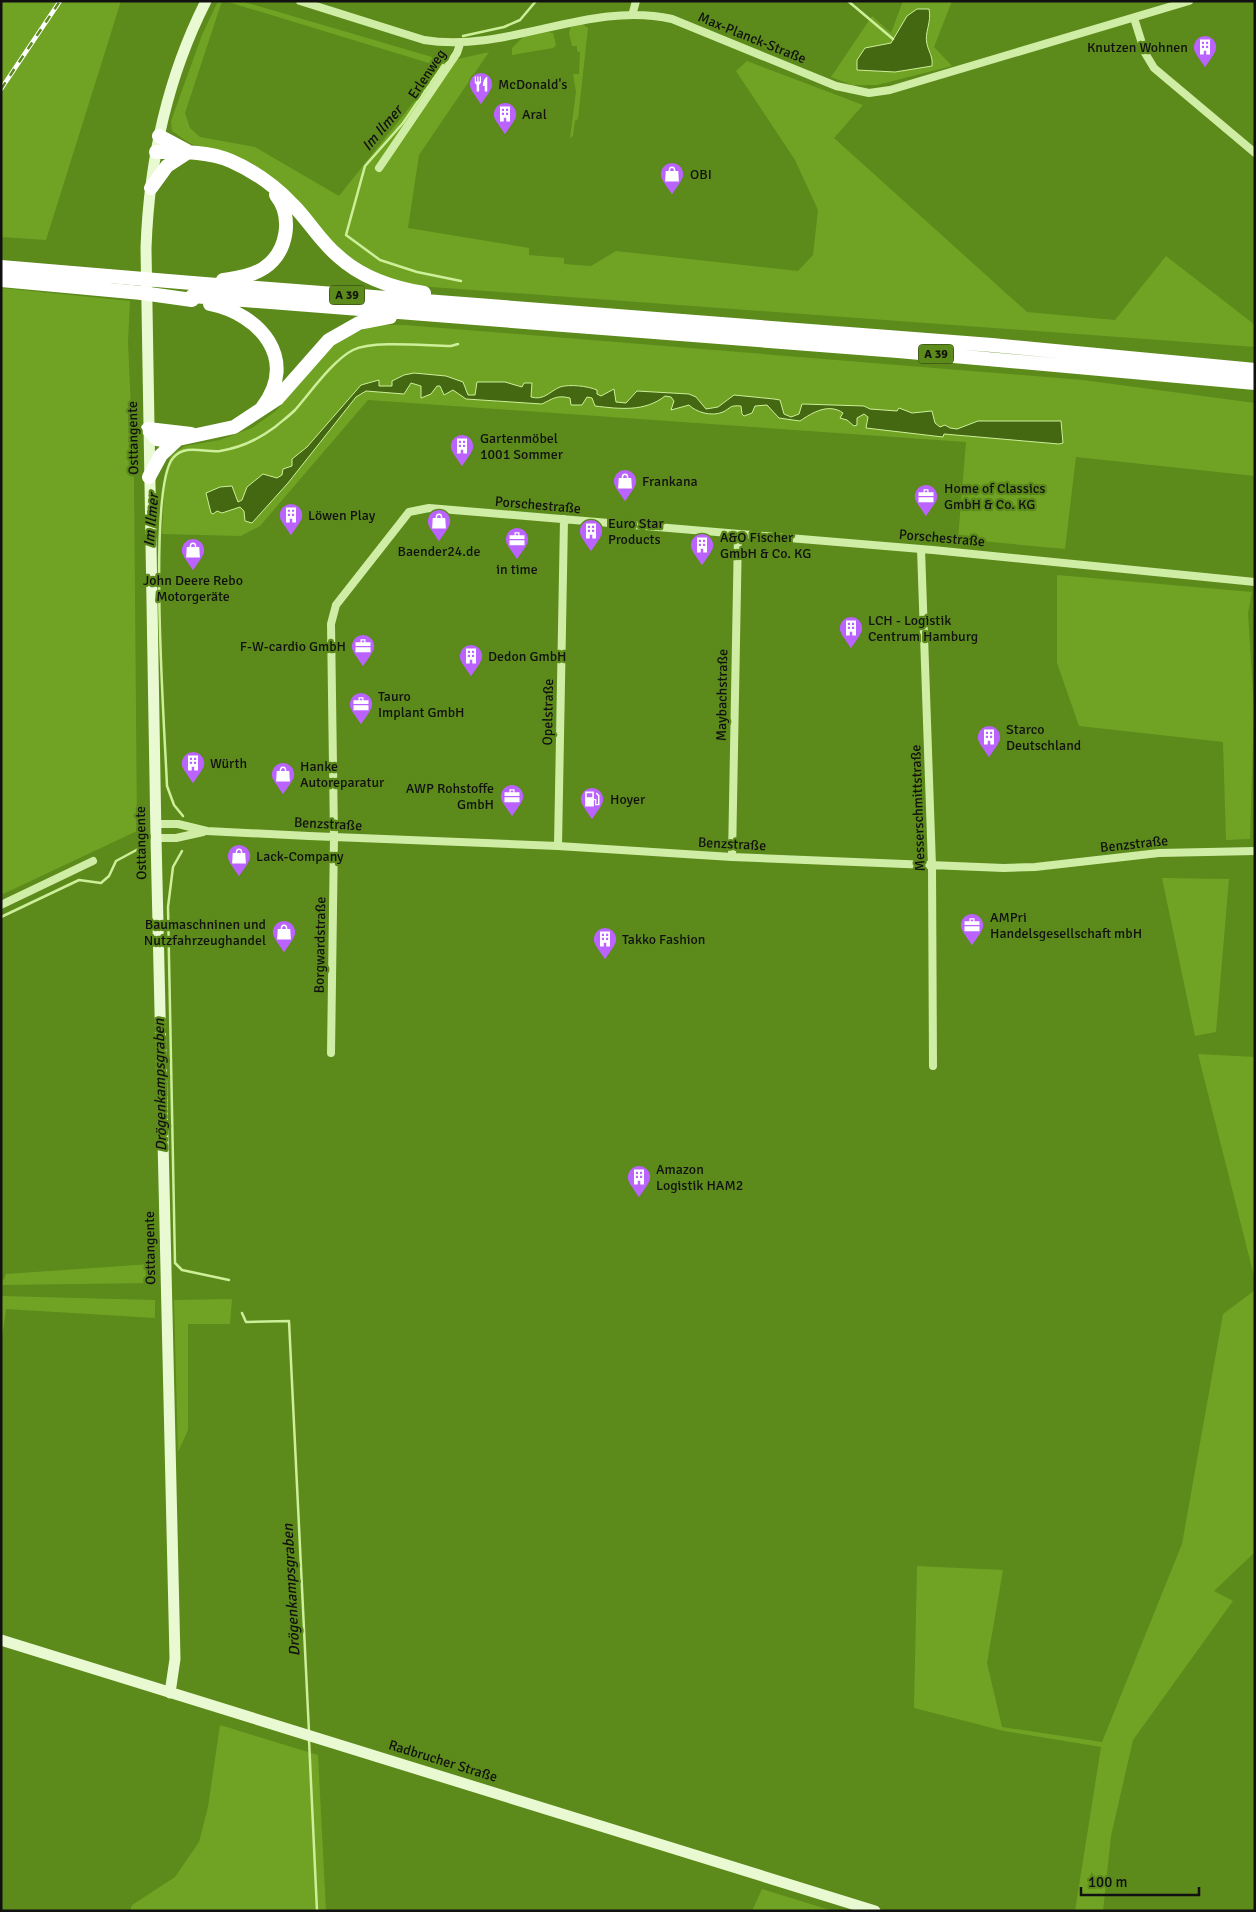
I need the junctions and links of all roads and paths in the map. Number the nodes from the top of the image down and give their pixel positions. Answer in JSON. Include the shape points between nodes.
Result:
{"nodes":[{"id":1,"x":206,"y":1,"type":"edge"},
{"id":2,"x":300,"y":1,"type":"edge"},
{"id":3,"x":636,"y":1,"type":"edge"},
{"id":4,"x":1190,"y":1,"type":"edge"},
{"id":5,"x":633,"y":12,"type":"junction"},
{"id":6,"x":1134,"y":18,"type":"junction"},
{"id":7,"x":460,"y":44,"type":"junction"},
{"id":8,"x":159,"y":136,"type":"junction"},
{"id":9,"x":156,"y":152,"type":"junction"},
{"id":10,"x":190,"y":152,"type":"junction"},
{"id":11,"x":1255,"y":153,"type":"edge"},
{"id":12,"x":379,"y":168,"type":"dead end"},
{"id":13,"x":260,"y":177,"type":"junction"},
{"id":14,"x":151,"y":188,"type":"junction"},
{"id":15,"x":1,"y":267,"type":"edge"},
{"id":16,"x":1,"y":280,"type":"edge"},
{"id":17,"x":108,"y":283,"type":"junction"},
{"id":18,"x":192,"y":293,"type":"junction"},
{"id":19,"x":501,"y":307,"type":"junction"},
{"id":20,"x":418,"y":314,"type":"junction"},
{"id":21,"x":1255,"y":370,"type":"edge"},
{"id":22,"x":1255,"y":383,"type":"edge"},
{"id":23,"x":258,"y":412,"type":"junction"},
{"id":24,"x":148,"y":429,"type":"junction"},
{"id":25,"x":197,"y":435,"type":"junction"},
{"id":26,"x":177,"y":440,"type":"junction"},
{"id":27,"x":149,"y":476,"type":"junction"},
{"id":28,"x":564,"y":519,"type":"junction"},
{"id":29,"x":738,"y":534,"type":"junction"},
{"id":30,"x":921,"y":549,"type":"junction"},
{"id":31,"x":1255,"y":582,"type":"edge"},
{"id":32,"x":156,"y":824,"type":"junction"},
{"id":33,"x":207,"y":831,"type":"junction"},
{"id":34,"x":334,"y":837,"type":"junction"},
{"id":35,"x":156,"y":838,"type":"junction"},
{"id":36,"x":558,"y":846,"type":"junction"},
{"id":37,"x":1255,"y":851,"type":"edge"},
{"id":38,"x":732,"y":857,"type":"junction"},
{"id":39,"x":93,"y":861,"type":"dead end"},
{"id":40,"x":932,"y":866,"type":"junction"},
{"id":41,"x":1,"y":905,"type":"edge"},
{"id":42,"x":331,"y":1053,"type":"dead end"},
{"id":43,"x":933,"y":1066,"type":"dead end"},
{"id":44,"x":1,"y":1640,"type":"edge"},
{"id":45,"x":170,"y":1693,"type":"junction"},
{"id":46,"x":875,"y":1911,"type":"edge"}],
"edges":[{"from":1,"to":8,"type":"street","name":"Osttangente","via":[[174,79]]},
{"from":2,"to":7,"type":"street","name":"Max-Planck-Straße","via":[[424,40]]},
{"from":3,"to":5,"type":"street"},
{"from":4,"to":6,"type":"street","name":"Max-Planck-Straße"},
{"from":5,"to":6,"type":"street","name":"Max-Planck-Straße","via":[[672,19],[836,86],[869,93],[890,90]]},
{"from":5,"to":7,"type":"street","name":"Max-Planck-Straße"},
{"from":6,"to":11,"type":"street","via":[[1145,53],[1154,68]]},
{"from":7,"to":12,"type":"street","name":"Erlenweg"},
{"from":8,"to":9,"type":"street","name":"Osttangente"},
{"from":8,"to":10,"type":"highway"},
{"from":9,"to":10,"type":"highway"},
{"from":9,"to":14,"type":"street","name":"Osttangente"},
{"from":10,"to":13,"type":"highway","via":[[230,161]]},
{"from":10,"to":14,"type":"highway","via":[[167,166]]},
{"from":13,"to":18,"type":"highway","via":[[280,200],[286,216],[284,237],[274,258],[265,267]]},
{"from":13,"to":19,"type":"highway","via":[[288,200],[324,242],[355,270],[384,284],[412,292]]},
{"from":14,"to":24,"type":"street","name":"Osttangente","via":[[146,258]]},
{"from":15,"to":17,"type":"highway","number":"A 39"},
{"from":16,"to":17,"type":"highway","number":"A 39"},
{"from":17,"to":18,"type":"highway","number":"A 39","bridge":true},
{"from":17,"to":18,"type":"highway","number":"A 39","bridge":true,"via":[[142,293]]},
{"from":18,"to":19,"type":"highway","number":"A 39"},
{"from":18,"to":20,"type":"highway","number":"A 39"},
{"from":18,"to":23,"type":"highway","via":[[254,323],[266,337],[273,351],[276,371],[269,396]]},
{"from":19,"to":21,"type":"highway","number":"A 39","via":[[1001,346]]},
{"from":20,"to":22,"type":"highway","number":"A 39"},
{"from":20,"to":23,"type":"highway","via":[[378,318],[342,331],[318,351],[281,395]]},
{"from":23,"to":25,"type":"highway","via":[[228,429]]},
{"from":24,"to":25,"type":"highway"},
{"from":24,"to":26,"type":"highway","via":[[160,441]]},
{"from":24,"to":27,"type":"street","name":"Osttangente"},
{"from":25,"to":26,"type":"highway"},
{"from":26,"to":27,"type":"highway","via":[[161,455]]},
{"from":27,"to":32,"type":"street","name":"Osttangente"},
{"from":28,"to":29,"type":"street","name":"Porschestraße"},
{"from":28,"to":34,"type":"street","name":"Porschestraße","via":[[417,509],[409,512],[336,605],[331,624]]},
{"from":28,"to":36,"type":"street","name":"Opelstraße"},
{"from":29,"to":30,"type":"street","name":"Porschestraße"},
{"from":29,"to":38,"type":"street","name":"Maybachstraße"},
{"from":30,"to":31,"type":"street","name":"Porschestraße"},
{"from":30,"to":40,"type":"street","name":"Messerschmittstraße"},
{"from":32,"to":33,"type":"street","name":"Benzstraße","via":[[178,824]]},
{"from":32,"to":35,"type":"street","name":"Osttangente"},
{"from":33,"to":34,"type":"street","name":"Benzstraße"},
{"from":33,"to":35,"type":"street","name":"Benzstraße","via":[[176,838]]},
{"from":34,"to":36,"type":"street","name":"Benzstraße"},
{"from":34,"to":42,"type":"street","name":"Borgwardstraße"},
{"from":35,"to":45,"type":"street","name":"Osttangente","via":[[175,1659]]},
{"from":36,"to":38,"type":"street","name":"Benzstraße"},
{"from":37,"to":40,"type":"street","name":"Benzstraße","via":[[1159,854],[1020,868]]},
{"from":38,"to":40,"type":"street","name":"Benzstraße"},
{"from":39,"to":41,"type":"street"},
{"from":40,"to":43,"type":"street","name":"Messerschmittstraße"},
{"from":44,"to":45,"type":"street","name":"Radbrucher Straße"},
{"from":45,"to":46,"type":"street","name":"Radbrucher Straße"}]}
